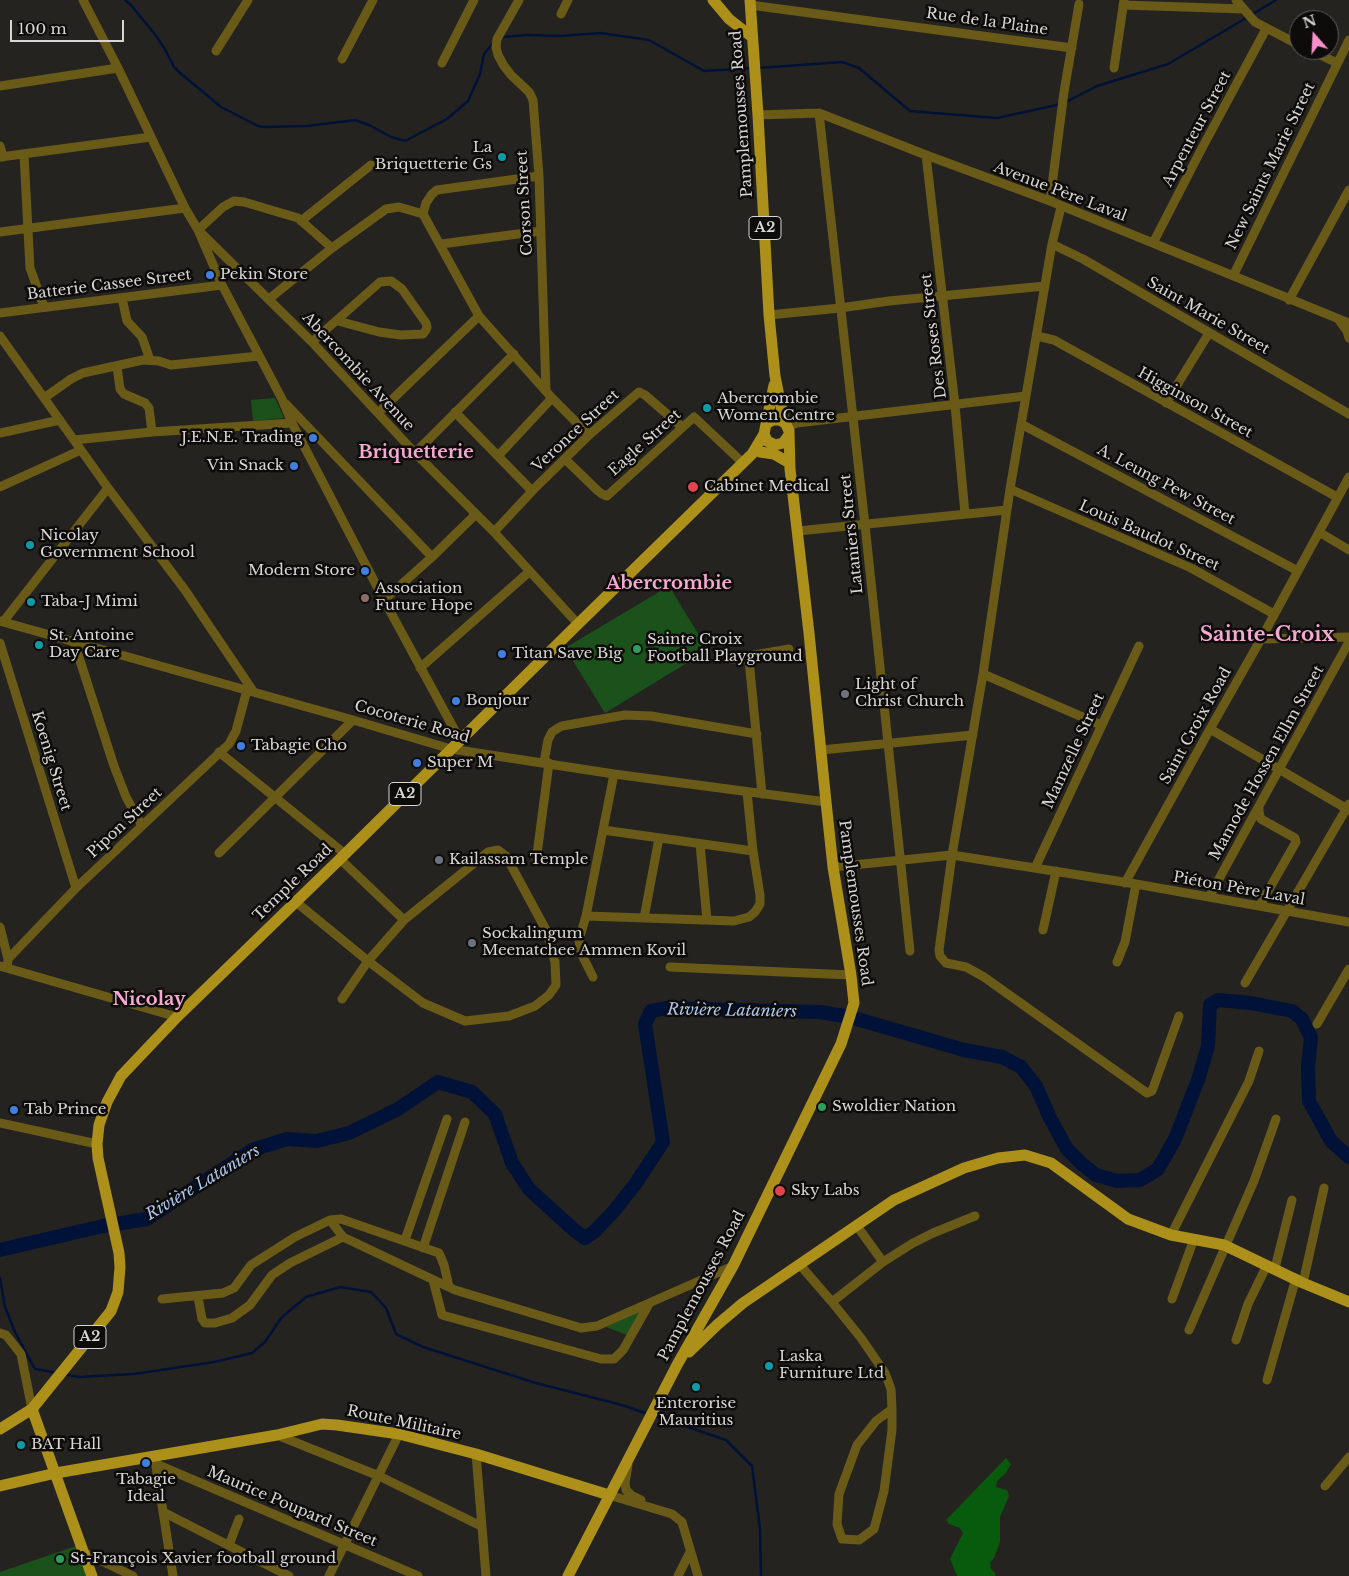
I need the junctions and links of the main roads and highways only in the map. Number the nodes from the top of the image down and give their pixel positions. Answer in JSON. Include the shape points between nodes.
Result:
{"nodes":[{"id":1,"x":713,"y":0,"type":"edge"},
{"id":2,"x":750,"y":2,"type":"edge"},
{"id":3,"x":752,"y":37,"type":"junction"},
{"id":4,"x":775,"y":376,"type":"junction"},
{"id":5,"x":787,"y":428,"type":"junction"},
{"id":6,"x":765,"y":429,"type":"junction"},
{"id":7,"x":775,"y":445,"type":"junction"},
{"id":8,"x":756,"y":453,"type":"junction"},
{"id":9,"x":788,"y":465,"type":"junction"},
{"id":10,"x":1349,"y":1302,"type":"edge"},
{"id":11,"x":743,"y":1303,"type":"junction"},
{"id":12,"x":709,"y":1307,"type":"junction"},
{"id":13,"x":728,"y":1315,"type":"junction"},
{"id":14,"x":677,"y":1365,"type":"junction"},
{"id":15,"x":32,"y":1409,"type":"junction"},
{"id":16,"x":0,"y":1429,"type":"edge"},
{"id":17,"x":56,"y":1473,"type":"junction"},
{"id":18,"x":0,"y":1486,"type":"edge"},
{"id":19,"x":609,"y":1495,"type":"junction"},
{"id":20,"x":92,"y":1576,"type":"edge"},
{"id":21,"x":568,"y":1576,"type":"edge"}],
"edges":[{"from":1,"to":3,"type":"main road","via":[[729,19]]},
{"from":2,"to":3,"type":"main road","name":"Pamplemousses Road","number":"A2"},
{"from":3,"to":4,"type":"main road","name":"Pamplemousses Road","number":"A2"},
{"from":4,"to":5,"type":"main road","name":"Pamplemousses Road","number":"A2"},
{"from":4,"to":6,"type":"main road","name":"Pamplemousses Road","number":"A2"},
{"from":5,"to":6,"type":"main road","via":[[773,420]]},
{"from":5,"to":7,"type":"main road","number":"A2","via":[[786,441]]},
{"from":5,"to":9,"type":"main road","name":"Pamplemousses Road"},
{"from":6,"to":7,"type":"main road","via":[[767,441]]},
{"from":6,"to":8,"type":"main road","name":"Temple Road","number":"A2"},
{"from":7,"to":8,"type":"main road","name":"Temple Road","number":"A2"},
{"from":7,"to":9,"type":"main road"},
{"from":8,"to":9,"type":"main road","via":[[774,454]]},
{"from":8,"to":15,"type":"main road","name":"Temple Road","number":"A2","via":[[742,463],[450,749],[121,1076],[107,1102],[97,1144],[119,1254],[118,1292],[112,1311]]},
{"from":9,"to":12,"type":"main road","name":"Pamplemousses Road","via":[[798,531],[833,867],[854,1003],[840,1044],[733,1266]]},
{"from":10,"to":11,"type":"main road","via":[[1224,1245],[1171,1235],[1128,1219],[1051,1163],[1025,1156],[998,1158],[964,1168],[894,1200]]},
{"from":11,"to":12,"type":"main road"},
{"from":11,"to":13,"type":"main road"},
{"from":12,"to":13,"type":"main road"},
{"from":12,"to":14,"type":"main road","name":"Pamplemousses Road"},
{"from":13,"to":14,"type":"main road"},
{"from":14,"to":19,"type":"main road","name":"Pamplemousses Road"},
{"from":15,"to":16,"type":"main road","number":"A2"},
{"from":15,"to":17,"type":"main road"},
{"from":17,"to":18,"type":"main road","name":"Route Militaire"},
{"from":17,"to":19,"type":"main road","name":"Route Militaire","via":[[156,1460],[322,1424],[399,1434]]},
{"from":17,"to":20,"type":"main road"},
{"from":19,"to":21,"type":"main road","name":"Pamplemousses Road"}]}
